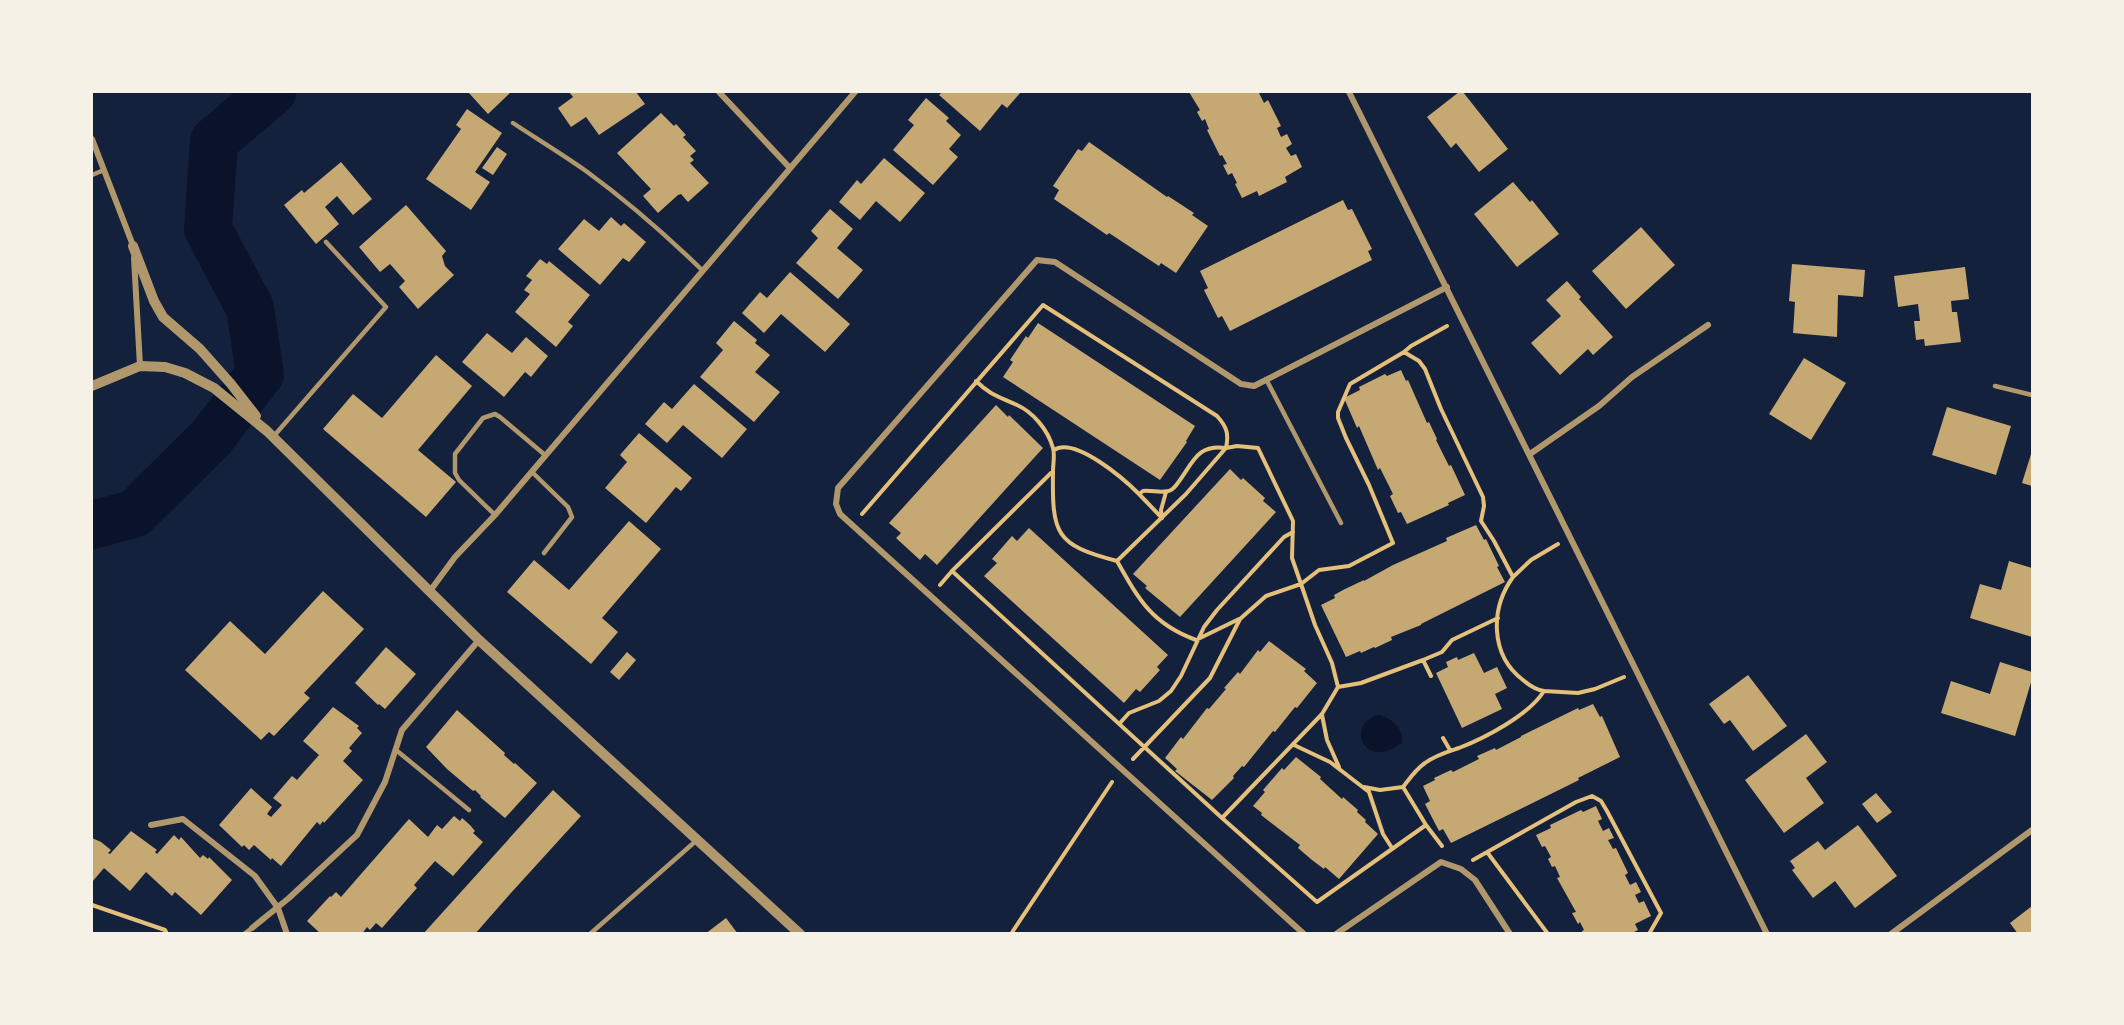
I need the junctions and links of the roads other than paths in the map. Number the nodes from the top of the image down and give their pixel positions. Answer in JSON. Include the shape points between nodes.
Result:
{"nodes":[{"id":1,"x":719,"y":92,"type":"edge"},
{"id":2,"x":855,"y":92,"type":"edge"},
{"id":3,"x":1349,"y":92,"type":"edge"},
{"id":4,"x":513,"y":123,"type":"dead end"},
{"id":5,"x":92,"y":139,"type":"edge"},
{"id":6,"x":789,"y":167,"type":"junction"},
{"id":7,"x":104,"y":170,"type":"junction"},
{"id":8,"x":92,"y":175,"type":"edge"},
{"id":9,"x":326,"y":242,"type":"dead end"},
{"id":10,"x":134,"y":246,"type":"junction"},
{"id":11,"x":702,"y":270,"type":"junction"},
{"id":12,"x":1447,"y":286,"type":"junction"},
{"id":13,"x":1708,"y":325,"type":"dead end"},
{"id":14,"x":140,"y":366,"type":"junction"},
{"id":15,"x":1266,"y":379,"type":"junction"},
{"id":16,"x":92,"y":386,"type":"edge"},
{"id":17,"x":1995,"y":386,"type":"dead end"},
{"id":18,"x":2032,"y":395,"type":"edge"},
{"id":19,"x":270,"y":434,"type":"junction"},
{"id":20,"x":1530,"y":454,"type":"junction"},
{"id":21,"x":545,"y":455,"type":"junction"},
{"id":22,"x":532,"y":472,"type":"junction"},
{"id":23,"x":495,"y":515,"type":"junction"},
{"id":24,"x":1341,"y":523,"type":"dead end"},
{"id":25,"x":544,"y":553,"type":"dead end"},
{"id":26,"x":430,"y":591,"type":"junction"},
{"id":27,"x":479,"y":640,"type":"junction"},
{"id":28,"x":396,"y":750,"type":"junction"},
{"id":29,"x":469,"y":810,"type":"dead end"},
{"id":30,"x":151,"y":825,"type":"dead end"},
{"id":31,"x":2032,"y":830,"type":"edge"},
{"id":32,"x":697,"y":840,"type":"junction"},
{"id":33,"x":278,"y":908,"type":"junction"},
{"id":34,"x":252,"y":928,"type":"joint"},
{"id":35,"x":244,"y":933,"type":"edge"},
{"id":36,"x":287,"y":933,"type":"edge"},
{"id":37,"x":590,"y":933,"type":"edge"},
{"id":38,"x":800,"y":933,"type":"edge"},
{"id":39,"x":1304,"y":933,"type":"edge"},
{"id":40,"x":1336,"y":933,"type":"edge"},
{"id":41,"x":1510,"y":933,"type":"edge"},
{"id":42,"x":1767,"y":933,"type":"edge"},
{"id":43,"x":1891,"y":933,"type":"edge"}],
"edges":[{"from":1,"to":6,"type":"street"},
{"from":2,"to":6,"type":"street"},
{"from":3,"to":12,"type":"street"},
{"from":4,"to":11,"type":"lane","via":[[618,196]]},
{"from":5,"to":7,"type":"street"},
{"from":6,"to":11,"type":"street"},
{"from":7,"to":8,"type":"lane"},
{"from":7,"to":10,"type":"street"},
{"from":9,"to":19,"type":"lane","via":[[386,307]]},
{"from":10,"to":14,"type":"street"},
{"from":10,"to":19,"type":"street","via":[[163,317],[200,349]]},
{"from":11,"to":21,"type":"street"},
{"from":12,"to":15,"type":"street"},
{"from":12,"to":20,"type":"street"},
{"from":13,"to":20,"type":"street"},
{"from":14,"to":16,"type":"street"},
{"from":14,"to":19,"type":"street","via":[[165,367],[214,388]]},
{"from":15,"to":24,"type":"lane"},
{"from":15,"to":39,"type":"street","via":[[1254,386],[1241,384],[1055,262],[1037,260],[838,488],[836,504],[840,514]]},
{"from":17,"to":18,"type":"lane"},
{"from":19,"to":26,"type":"street"},
{"from":20,"to":42,"type":"street"},
{"from":21,"to":22,"type":"street"},
{"from":21,"to":23,"type":"lane","via":[[495,414],[483,418],[454,454],[455,473]]},
{"from":22,"to":23,"type":"street"},
{"from":22,"to":25,"type":"lane","via":[[568,507],[572,517]]},
{"from":23,"to":26,"type":"street","via":[[455,557]]},
{"from":26,"to":27,"type":"street"},
{"from":27,"to":28,"type":"street","via":[[402,730]]},
{"from":27,"to":32,"type":"street"},
{"from":28,"to":29,"type":"lane"},
{"from":28,"to":33,"type":"street","via":[[385,782],[357,835]]},
{"from":30,"to":33,"type":"street","via":[[183,819],[255,876]]},
{"from":31,"to":43,"type":"street"},
{"from":32,"to":37,"type":"lane"},
{"from":32,"to":38,"type":"street"},
{"from":33,"to":34,"type":"street"},
{"from":33,"to":36,"type":"street"},
{"from":34,"to":35,"type":"lane"},
{"from":40,"to":41,"type":"street","via":[[1441,862],[1461,869],[1475,880]]}]}
